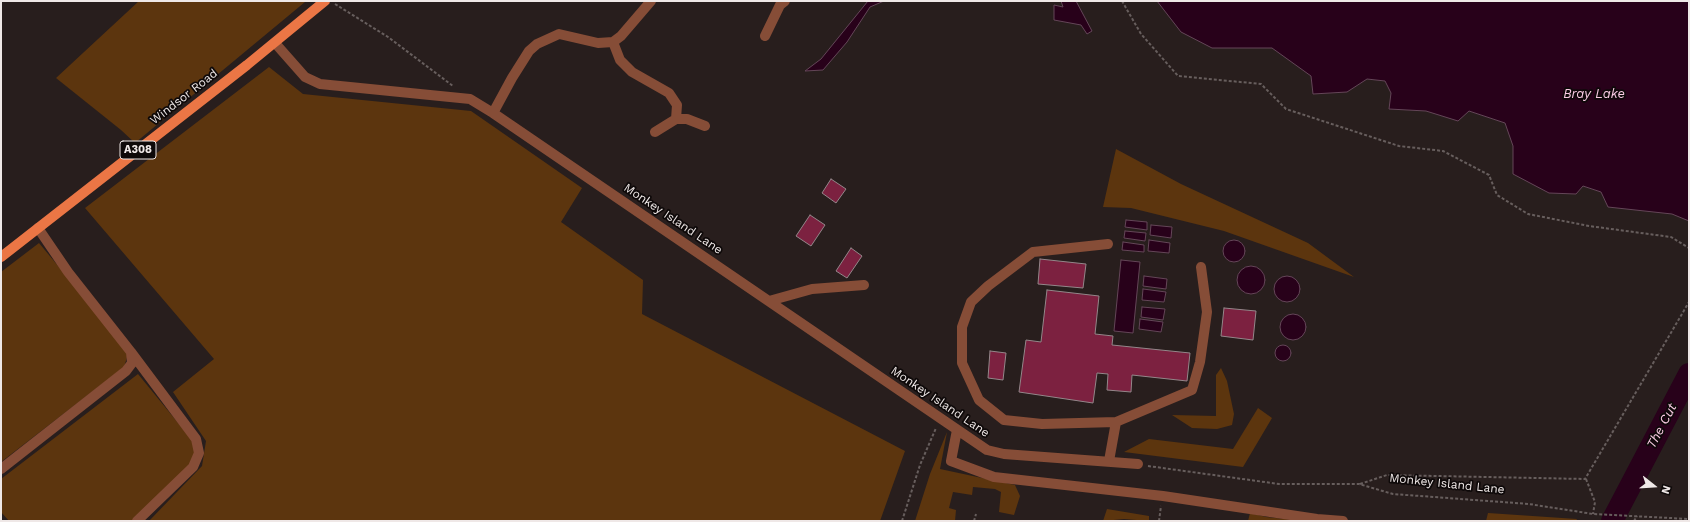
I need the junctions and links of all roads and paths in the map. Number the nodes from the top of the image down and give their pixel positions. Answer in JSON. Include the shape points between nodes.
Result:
{"nodes":[{"id":1,"x":651,"y":1,"type":"edge"},
{"id":2,"x":1122,"y":1,"type":"edge"},
{"id":3,"x":329,"y":2,"type":"edge"},
{"id":4,"x":780,"y":2,"type":"edge"},
{"id":5,"x":765,"y":36,"type":"dead end"},
{"id":6,"x":613,"y":42,"type":"junction"},
{"id":7,"x":275,"y":43,"type":"junction"},
{"id":8,"x":470,"y":99,"type":"junction"},
{"id":9,"x":493,"y":113,"type":"junction"},
{"id":10,"x":676,"y":119,"type":"junction"},
{"id":11,"x":705,"y":126,"type":"dead end"},
{"id":12,"x":655,"y":132,"type":"dead end"},
{"id":13,"x":38,"y":228,"type":"junction"},
{"id":14,"x":1108,"y":244,"type":"dead end"},
{"id":15,"x":1689,"y":248,"type":"edge"},
{"id":16,"x":1,"y":257,"type":"edge"},
{"id":17,"x":1201,"y":267,"type":"dead end"},
{"id":18,"x":864,"y":285,"type":"dead end"},
{"id":19,"x":769,"y":301,"type":"junction"},
{"id":20,"x":1689,"y":302,"type":"edge"},
{"id":21,"x":131,"y":352,"type":"junction"},
{"id":22,"x":940,"y":418,"type":"junction"},
{"id":23,"x":1116,"y":422,"type":"junction"},
{"id":24,"x":957,"y":430,"type":"junction"},
{"id":25,"x":1109,"y":461,"type":"junction"},
{"id":26,"x":1138,"y":464,"type":"joint"},
{"id":27,"x":1,"y":469,"type":"edge"},
{"id":28,"x":1585,"y":478,"type":"junction"},
{"id":29,"x":1359,"y":484,"type":"junction"},
{"id":30,"x":1163,"y":496,"type":"junction"},
{"id":31,"x":976,"y":514,"type":"dead end"},
{"id":32,"x":1594,"y":514,"type":"junction"},
{"id":33,"x":1637,"y":516,"type":"junction"},
{"id":34,"x":1689,"y":519,"type":"edge"},
{"id":35,"x":137,"y":521,"type":"edge"},
{"id":36,"x":902,"y":521,"type":"edge"},
{"id":37,"x":974,"y":521,"type":"edge"},
{"id":38,"x":1159,"y":521,"type":"edge"},
{"id":39,"x":1343,"y":521,"type":"edge"},
{"id":40,"x":1634,"y":521,"type":"edge"}],
"edges":[{"from":1,"to":6,"type":"street"},
{"from":2,"to":15,"type":"path","via":[[1141,34],[1178,76],[1261,84],[1286,110],[1399,146],[1443,151],[1489,175],[1497,195],[1528,214],[1589,226],[1671,237]]},
{"from":3,"to":7,"type":"main road","name":"Windsor Road","number":"A308"},
{"from":3,"to":8,"type":"path","via":[[388,37]]},
{"from":4,"to":5,"type":"street"},
{"from":6,"to":9,"type":"street","via":[[598,43],[559,34],[537,44],[528,51]]},
{"from":6,"to":10,"type":"street","via":[[620,60],[632,72],[669,93],[677,105]]},
{"from":7,"to":8,"type":"street","name":"Monkey Island Lane","via":[[305,78],[320,84]]},
{"from":7,"to":13,"type":"main road","name":"Windsor Road","number":"A308"},
{"from":8,"to":9,"type":"street","name":"Monkey Island Lane"},
{"from":9,"to":19,"type":"street","name":"Monkey Island Lane"},
{"from":10,"to":11,"type":"street","via":[[687,119]]},
{"from":10,"to":12,"type":"street"},
{"from":13,"to":16,"type":"main road","name":"Windsor Road","number":"A308"},
{"from":13,"to":21,"type":"street","via":[[68,272]]},
{"from":14,"to":23,"type":"street","via":[[1033,252],[988,286],[971,302],[962,327],[962,363],[979,400],[1004,420],[1042,424]]},
{"from":17,"to":23,"type":"street","via":[[1207,312],[1200,362],[1192,390]]},
{"from":18,"to":19,"type":"street","via":[[812,289]]},
{"from":19,"to":22,"type":"street","name":"Monkey Island Lane"},
{"from":20,"to":28,"type":"path"},
{"from":21,"to":27,"type":"street","via":[[132,363],[126,371]]},
{"from":21,"to":35,"type":"street","via":[[196,438],[199,453],[193,467]]},
{"from":22,"to":24,"type":"street","name":"Monkey Island Lane"},
{"from":22,"to":36,"type":"path","via":[[920,464]]},
{"from":23,"to":25,"type":"street"},
{"from":24,"to":25,"type":"street","name":"Monkey Island Lane","via":[[987,450],[1004,454]]},
{"from":24,"to":30,"type":"street","via":[[951,461],[994,477]]},
{"from":25,"to":26,"type":"street","name":"Monkey Island Lane"},
{"from":26,"to":29,"type":"path","name":"Monkey Island Lane","via":[[1279,484]]},
{"from":28,"to":29,"type":"path","via":[[1387,474]]},
{"from":28,"to":32,"type":"path","via":[[1595,502]]},
{"from":29,"to":32,"type":"path","name":"Monkey Island Lane","via":[[1393,494],[1529,504]]},
{"from":30,"to":38,"type":"path"},
{"from":30,"to":39,"type":"street"},
{"from":31,"to":37,"type":"path"},
{"from":32,"to":33,"type":"path","name":"Monkey Island Lane"},
{"from":33,"to":34,"type":"path","name":"Monkey Island Lane"},
{"from":33,"to":40,"type":"path"}]}
